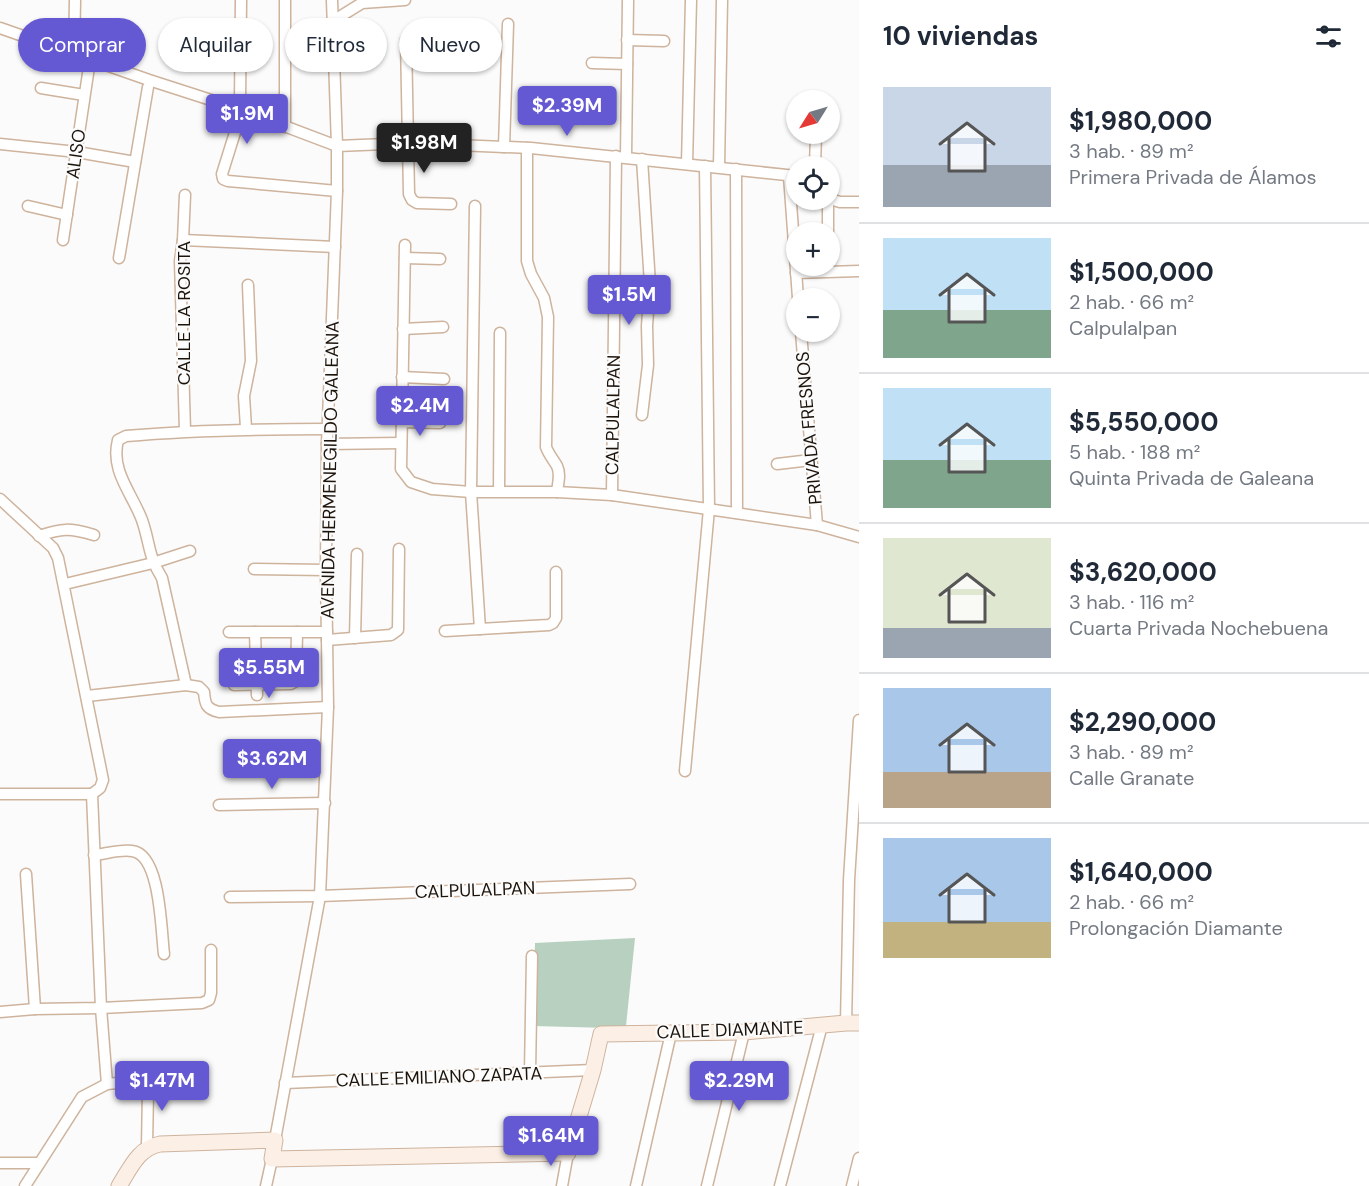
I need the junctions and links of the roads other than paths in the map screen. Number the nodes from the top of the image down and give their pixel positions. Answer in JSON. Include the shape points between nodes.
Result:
{"nodes":[{"id":1,"x":75,"y":0,"type":"edge"},
{"id":2,"x":241,"y":0,"type":"edge"},
{"id":3,"x":285,"y":0,"type":"edge"},
{"id":4,"x":333,"y":0,"type":"edge"},
{"id":5,"x":405,"y":0,"type":"edge"},
{"id":6,"x":627,"y":0,"type":"edge"},
{"id":7,"x":691,"y":0,"type":"edge"},
{"id":8,"x":722,"y":0,"type":"edge"},
{"id":9,"x":75,"y":18,"type":"edge"},
{"id":10,"x":333,"y":18,"type":"edge"},
{"id":11,"x":338,"y":18,"type":"edge"},
{"id":12,"x":508,"y":24,"type":"dead end"},
{"id":13,"x":0,"y":28,"type":"edge"},
{"id":14,"x":18,"y":34,"type":"edge"},
{"id":15,"x":627,"y":40,"type":"junction"},
{"id":16,"x":664,"y":41,"type":"dead end"},
{"id":17,"x":591,"y":63,"type":"dead end"},
{"id":18,"x":627,"y":64,"type":"junction"},
{"id":19,"x":88,"y":72,"type":"edge"},
{"id":20,"x":127,"y":72,"type":"edge"},
{"id":21,"x":335,"y":72,"type":"edge"},
{"id":22,"x":407,"y":72,"type":"edge"},
{"id":23,"x":41,"y":87,"type":"dead end"},
{"id":24,"x":148,"y":87,"type":"dead end"},
{"id":25,"x":84,"y":94,"type":"junction"},
{"id":26,"x":241,"y":106,"type":"junction"},
{"id":27,"x":285,"y":127,"type":"junction"},
{"id":28,"x":410,"y":143,"type":"junction"},
{"id":29,"x":0,"y":144,"type":"edge"},
{"id":30,"x":337,"y":146,"type":"junction"},
{"id":31,"x":504,"y":147,"type":"junction"},
{"id":32,"x":527,"y":148,"type":"junction"},
{"id":33,"x":77,"y":152,"type":"junction"},
{"id":34,"x":621,"y":156,"type":"junction"},
{"id":35,"x":642,"y":159,"type":"junction"},
{"id":36,"x":135,"y":162,"type":"junction"},
{"id":37,"x":687,"y":164,"type":"junction"},
{"id":38,"x":705,"y":166,"type":"junction"},
{"id":39,"x":719,"y":167,"type":"junction"},
{"id":40,"x":736,"y":169,"type":"junction"},
{"id":41,"x":786,"y":175,"type":"edge"},
{"id":42,"x":337,"y":191,"type":"junction"},
{"id":43,"x":185,"y":195,"type":"dead end"},
{"id":44,"x":840,"y":201,"type":"edge"},
{"id":45,"x":859,"y":202,"type":"edge"},
{"id":46,"x":452,"y":204,"type":"dead end"},
{"id":47,"x":28,"y":206,"type":"dead end"},
{"id":48,"x":475,"y":206,"type":"dead end"},
{"id":49,"x":67,"y":215,"type":"junction"},
{"id":50,"x":63,"y":240,"type":"dead end"},
{"id":51,"x":183,"y":240,"type":"junction"},
{"id":52,"x":405,"y":245,"type":"dead end"},
{"id":53,"x":335,"y":247,"type":"junction"},
{"id":54,"x":119,"y":258,"type":"dead end"},
{"id":55,"x":405,"y":258,"type":"junction"},
{"id":56,"x":440,"y":259,"type":"dead end"},
{"id":57,"x":840,"y":270,"type":"edge"},
{"id":58,"x":859,"y":271,"type":"edge"},
{"id":59,"x":248,"y":285,"type":"dead end"},
{"id":60,"x":443,"y":327,"type":"dead end"},
{"id":61,"x":403,"y":329,"type":"junction"},
{"id":62,"x":500,"y":333,"type":"dead end"},
{"id":63,"x":802,"y":342,"type":"edge"},
{"id":64,"x":402,"y":377,"type":"junction"},
{"id":65,"x":444,"y":379,"type":"dead end"},
{"id":66,"x":642,"y":415,"type":"dead end"},
{"id":67,"x":401,"y":422,"type":"junction"},
{"id":68,"x":440,"y":423,"type":"dead end"},
{"id":69,"x":246,"y":428,"type":"junction"},
{"id":70,"x":328,"y":429,"type":"junction"},
{"id":71,"x":185,"y":431,"type":"junction"},
{"id":72,"x":401,"y":443,"type":"junction"},
{"id":73,"x":327,"y":444,"type":"junction"},
{"id":74,"x":811,"y":460,"type":"junction"},
{"id":75,"x":777,"y":464,"type":"dead end"},
{"id":76,"x":499,"y":491,"type":"junction"},
{"id":77,"x":471,"y":492,"type":"junction"},
{"id":78,"x":556,"y":492,"type":"junction"},
{"id":79,"x":612,"y":495,"type":"junction"},
{"id":80,"x":0,"y":499,"type":"edge"},
{"id":81,"x":709,"y":509,"type":"junction"},
{"id":82,"x":737,"y":513,"type":"junction"},
{"id":83,"x":817,"y":525,"type":"junction"},
{"id":84,"x":93,"y":535,"type":"dead end"},
{"id":85,"x":39,"y":536,"type":"junction"},
{"id":86,"x":859,"y":537,"type":"edge"},
{"id":87,"x":399,"y":549,"type":"dead end"},
{"id":88,"x":190,"y":551,"type":"dead end"},
{"id":89,"x":357,"y":554,"type":"dead end"},
{"id":90,"x":153,"y":563,"type":"junction"},
{"id":91,"x":254,"y":569,"type":"dead end"},
{"id":92,"x":326,"y":570,"type":"junction"},
{"id":93,"x":556,"y":572,"type":"dead end"},
{"id":94,"x":65,"y":584,"type":"junction"},
{"id":95,"x":480,"y":629,"type":"junction"},
{"id":96,"x":444,"y":631,"type":"dead end"},
{"id":97,"x":229,"y":632,"type":"dead end"},
{"id":98,"x":255,"y":632,"type":"junction"},
{"id":99,"x":297,"y":632,"type":"junction"},
{"id":100,"x":327,"y":636,"type":"junction"},
{"id":101,"x":355,"y":638,"type":"junction"},
{"id":102,"x":186,"y":685,"type":"junction"},
{"id":103,"x":234,"y":685,"type":"dead end"},
{"id":104,"x":257,"y":690,"type":"junction"},
{"id":105,"x":87,"y":696,"type":"junction"},
{"id":106,"x":328,"y":707,"type":"junction"},
{"id":107,"x":859,"y":720,"type":"edge"},
{"id":108,"x":685,"y":771,"type":"dead end"},
{"id":109,"x":0,"y":794,"type":"edge"},
{"id":110,"x":92,"y":794,"type":"junction"},
{"id":111,"x":325,"y":803,"type":"junction"},
{"id":112,"x":219,"y":805,"type":"dead end"},
{"id":113,"x":94,"y":855,"type":"junction"},
{"id":114,"x":26,"y":874,"type":"dead end"},
{"id":115,"x":854,"y":880,"type":"edge"},
{"id":116,"x":630,"y":884,"type":"dead end"},
{"id":117,"x":320,"y":896,"type":"junction"},
{"id":118,"x":231,"y":897,"type":"dead end"},
{"id":119,"x":211,"y":950,"type":"dead end"},
{"id":120,"x":846,"y":951,"type":"junction"},
{"id":121,"x":859,"y":952,"type":"edge"},
{"id":122,"x":164,"y":954,"type":"dead end"},
{"id":123,"x":532,"y":956,"type":"dead end"},
{"id":124,"x":101,"y":1008,"type":"junction"},
{"id":125,"x":35,"y":1009,"type":"junction"},
{"id":126,"x":0,"y":1012,"type":"edge"},
{"id":127,"x":852,"y":1023,"type":"edge"},
{"id":128,"x":822,"y":1025,"type":"junction"},
{"id":129,"x":744,"y":1032,"type":"junction"},
{"id":130,"x":671,"y":1033,"type":"junction"},
{"id":131,"x":593,"y":1070,"type":"junction"},
{"id":132,"x":530,"y":1073,"type":"junction"},
{"id":133,"x":285,"y":1083,"type":"junction"},
{"id":134,"x":106,"y":1084,"type":"junction"},
{"id":135,"x":275,"y":1140,"type":"junction"},
{"id":136,"x":147,"y":1147,"type":"junction"},
{"id":137,"x":568,"y":1153,"type":"junction"},
{"id":138,"x":272,"y":1158,"type":"junction"},
{"id":139,"x":859,"y":1158,"type":"edge"},
{"id":140,"x":39,"y":1162,"type":"junction"},
{"id":141,"x":0,"y":1163,"type":"edge"},
{"id":142,"x":25,"y":1186,"type":"edge"},
{"id":143,"x":119,"y":1186,"type":"edge"},
{"id":144,"x":266,"y":1186,"type":"edge"},
{"id":145,"x":562,"y":1186,"type":"edge"},
{"id":146,"x":636,"y":1186,"type":"edge"},
{"id":147,"x":708,"y":1186,"type":"edge"},
{"id":148,"x":780,"y":1186,"type":"edge"},
{"id":149,"x":852,"y":1186,"type":"edge"}],
"edges":[{"from":1,"to":9,"type":"street"},
{"from":2,"to":26,"type":"street"},
{"from":3,"to":27,"type":"street"},
{"from":4,"to":10,"type":"street","name":"AVENIDA HERMENEGILDO GALEANA"},
{"from":5,"to":11,"type":"street","via":[[362,3]]},
{"from":6,"to":15,"type":"street","name":"CALPULALPAN"},
{"from":7,"to":37,"type":"street"},
{"from":8,"to":39,"type":"street"},
{"from":12,"to":31,"type":"street"},
{"from":13,"to":14,"type":"street"},
{"from":15,"to":16,"type":"street"},
{"from":15,"to":18,"type":"street","name":"CALPULALPAN"},
{"from":17,"to":18,"type":"street"},
{"from":18,"to":34,"type":"street","name":"CALPULALPAN"},
{"from":19,"to":25,"type":"street","name":"ALISO"},
{"from":20,"to":26,"type":"street"},
{"from":21,"to":30,"type":"street","name":"AVENIDA HERMENEGILDO GALEANA"},
{"from":22,"to":28,"type":"street"},
{"from":23,"to":25,"type":"street"},
{"from":24,"to":36,"type":"street"},
{"from":25,"to":33,"type":"street","name":"ALISO"},
{"from":26,"to":27,"type":"street"},
{"from":26,"to":42,"type":"street","via":[[223,179]]},
{"from":27,"to":30,"type":"street"},
{"from":28,"to":30,"type":"street"},
{"from":28,"to":31,"type":"street"},
{"from":28,"to":46,"type":"street","via":[[412,201]]},
{"from":29,"to":33,"type":"street"},
{"from":30,"to":42,"type":"street","name":"AVENIDA HERMENEGILDO GALEANA"},
{"from":31,"to":32,"type":"street"},
{"from":32,"to":34,"type":"street"},
{"from":32,"to":78,"type":"street","via":[[527,261],[548,317],[546,447],[560,474]]},
{"from":33,"to":36,"type":"street"},
{"from":33,"to":49,"type":"street","name":"ALISO"},
{"from":34,"to":35,"type":"street"},
{"from":34,"to":79,"type":"street","name":"CALPULALPAN"},
{"from":35,"to":37,"type":"street"},
{"from":35,"to":66,"type":"street","via":[[650,284],[648,366]]},
{"from":36,"to":54,"type":"street"},
{"from":37,"to":38,"type":"street"},
{"from":38,"to":39,"type":"street"},
{"from":38,"to":81,"type":"street"},
{"from":39,"to":40,"type":"street"},
{"from":40,"to":41,"type":"street"},
{"from":40,"to":82,"type":"street"},
{"from":42,"to":53,"type":"street","name":"AVENIDA HERMENEGILDO GALEANA"},
{"from":43,"to":51,"type":"street","name":"CALLE LA ROSITA"},
{"from":44,"to":45,"type":"street"},
{"from":47,"to":49,"type":"street"},
{"from":48,"to":77,"type":"street"},
{"from":49,"to":50,"type":"street","name":"ALISO"},
{"from":51,"to":53,"type":"street"},
{"from":51,"to":71,"type":"street","name":"CALLE LA ROSITA","via":[[180,261]]},
{"from":52,"to":55,"type":"street"},
{"from":53,"to":70,"type":"street","name":"AVENIDA HERMENEGILDO GALEANA"},
{"from":55,"to":56,"type":"street"},
{"from":55,"to":61,"type":"street"},
{"from":57,"to":58,"type":"street"},
{"from":59,"to":69,"type":"street","via":[[251,361],[244,396]]},
{"from":60,"to":61,"type":"street"},
{"from":61,"to":64,"type":"street"},
{"from":62,"to":76,"type":"street"},
{"from":63,"to":74,"type":"street","name":"PRIVADA FRESNOS"},
{"from":64,"to":65,"type":"street"},
{"from":64,"to":67,"type":"street"},
{"from":67,"to":68,"type":"street"},
{"from":67,"to":72,"type":"street"},
{"from":69,"to":70,"type":"street"},
{"from":69,"to":71,"type":"street"},
{"from":70,"to":73,"type":"street","name":"AVENIDA HERMENEGILDO GALEANA"},
{"from":71,"to":90,"type":"street","via":[[126,436],[118,440],[115,450],[120,475],[142,521]]},
{"from":72,"to":73,"type":"street"},
{"from":72,"to":77,"type":"street","via":[[401,469],[411,482],[432,489]]},
{"from":73,"to":92,"type":"street","name":"AVENIDA HERMENEGILDO GALEANA"},
{"from":74,"to":75,"type":"street"},
{"from":74,"to":83,"type":"street","name":"PRIVADA FRESNOS"},
{"from":76,"to":77,"type":"street"},
{"from":76,"to":78,"type":"street"},
{"from":77,"to":95,"type":"street"},
{"from":78,"to":79,"type":"street"},
{"from":79,"to":81,"type":"street"},
{"from":80,"to":85,"type":"street"},
{"from":81,"to":82,"type":"street"},
{"from":81,"to":108,"type":"street"},
{"from":82,"to":83,"type":"street"},
{"from":83,"to":86,"type":"street"},
{"from":84,"to":85,"type":"street","via":[[61,528]]},
{"from":85,"to":94,"type":"street","via":[[58,558]]},
{"from":87,"to":101,"type":"street","via":[[398,630],[391,635]]},
{"from":88,"to":90,"type":"street"},
{"from":89,"to":101,"type":"street"},
{"from":90,"to":94,"type":"street"},
{"from":90,"to":102,"type":"street","via":[[167,594]]},
{"from":91,"to":92,"type":"street"},
{"from":92,"to":100,"type":"street","name":"AVENIDA HERMENEGILDO GALEANA"},
{"from":93,"to":95,"type":"street","via":[[554,623]]},
{"from":94,"to":105,"type":"street"},
{"from":95,"to":96,"type":"street"},
{"from":97,"to":98,"type":"street"},
{"from":98,"to":99,"type":"street"},
{"from":98,"to":104,"type":"street"},
{"from":99,"to":100,"type":"street"},
{"from":99,"to":104,"type":"street","via":[[296,681]]},
{"from":100,"to":101,"type":"street"},
{"from":100,"to":106,"type":"street","name":"AVENIDA HERMENEGILDO GALEANA"},
{"from":102,"to":105,"type":"street"},
{"from":102,"to":106,"type":"street","via":[[199,687],[210,710],[219,712]]},
{"from":103,"to":104,"type":"street"},
{"from":105,"to":110,"type":"street","via":[[104,780]]},
{"from":106,"to":111,"type":"street","name":"AVENIDA HERMENEGILDO GALEANA"},
{"from":107,"to":115,"type":"street"},
{"from":109,"to":110,"type":"street"},
{"from":110,"to":113,"type":"street"},
{"from":111,"to":112,"type":"street"},
{"from":111,"to":117,"type":"street","name":"AVENIDA HERMENEGILDO GALEANA"},
{"from":113,"to":122,"type":"street","via":[[132,851],[147,862],[155,878]]},
{"from":113,"to":124,"type":"street"},
{"from":114,"to":125,"type":"street"},
{"from":115,"to":120,"type":"street"},
{"from":116,"to":117,"type":"street","name":"CALPULALPAN"},
{"from":117,"to":118,"type":"street","name":"CALPULALPAN"},
{"from":117,"to":133,"type":"street","name":"AVENIDA HERMENEGILDO GALEANA"},
{"from":119,"to":124,"type":"street","via":[[209,1000]]},
{"from":120,"to":121,"type":"street"},
{"from":120,"to":127,"type":"street"},
{"from":123,"to":132,"type":"street"},
{"from":124,"to":125,"type":"street"},
{"from":124,"to":134,"type":"street"},
{"from":125,"to":126,"type":"street"},
{"from":127,"to":128,"type":"street","name":"CALLE DIAMANTE"},
{"from":128,"to":129,"type":"street","name":"CALLE DIAMANTE"},
{"from":128,"to":148,"type":"street"},
{"from":129,"to":130,"type":"street","name":"CALLE DIAMANTE"},
{"from":129,"to":147,"type":"street"},
{"from":130,"to":131,"type":"street","name":"CALLE DIAMANTE","via":[[601,1034]]},
{"from":130,"to":146,"type":"street"},
{"from":131,"to":132,"type":"street","name":"CALLE EMILIANO ZAPATA"},
{"from":131,"to":137,"type":"street"},
{"from":132,"to":133,"type":"street","name":"CALLE EMILIANO ZAPATA"},
{"from":133,"to":135,"type":"street","name":"AVENIDA HERMENEGILDO GALEANA"},
{"from":134,"to":136,"type":"street","via":[[144,1084]]},
{"from":134,"to":140,"type":"street","via":[[82,1097]]},
{"from":135,"to":136,"type":"street"},
{"from":135,"to":138,"type":"street","name":"AVENIDA HERMENEGILDO GALEANA"},
{"from":136,"to":143,"type":"street"},
{"from":137,"to":138,"type":"street"},
{"from":137,"to":145,"type":"street"},
{"from":138,"to":144,"type":"street","name":"AVENIDA HERMENEGILDO GALEANA"},
{"from":139,"to":149,"type":"street"},
{"from":140,"to":141,"type":"street"},
{"from":140,"to":142,"type":"street"}]}
